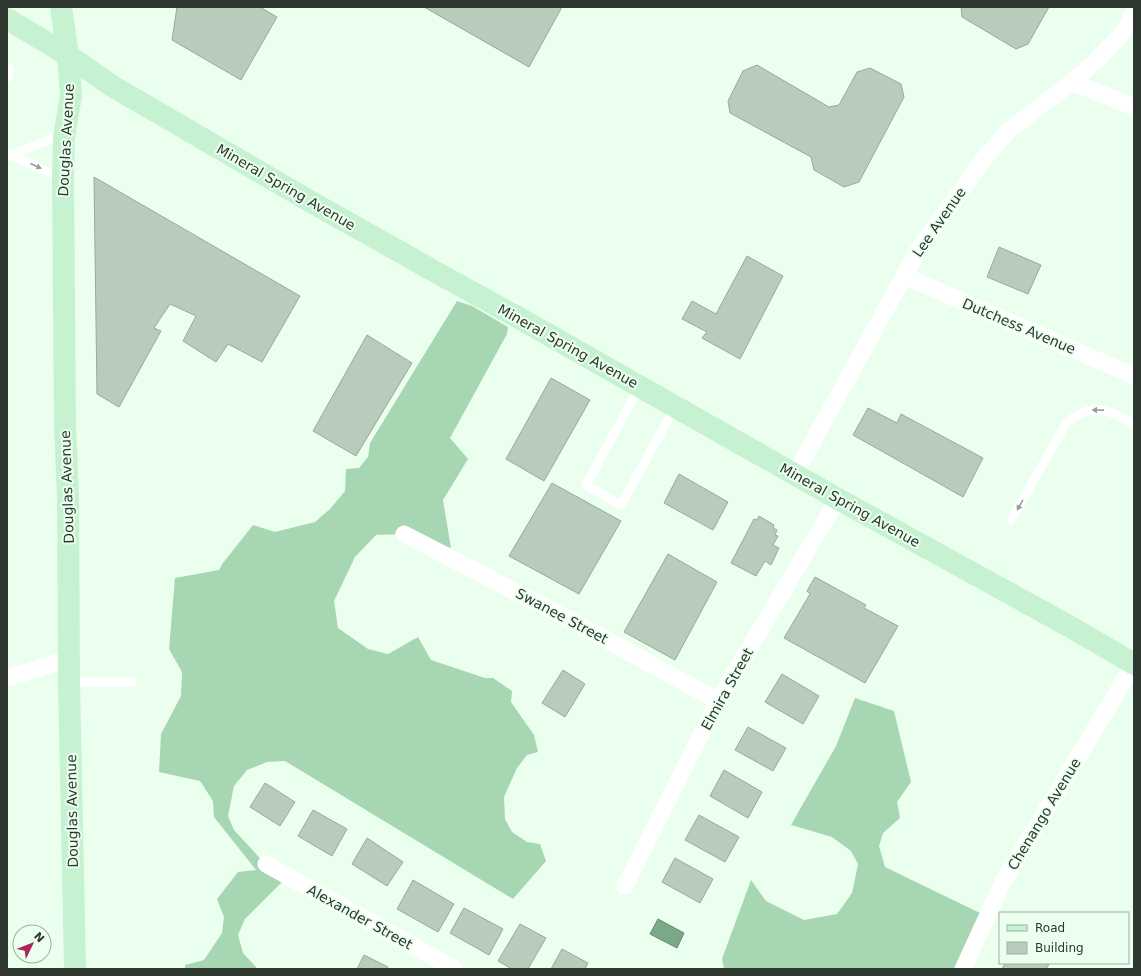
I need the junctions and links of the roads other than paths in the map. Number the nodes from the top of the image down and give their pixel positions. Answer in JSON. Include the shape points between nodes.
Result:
{"nodes":[{"id":1,"x":61,"y":7,"type":"edge"},
{"id":2,"x":1134,"y":11,"type":"edge"},
{"id":3,"x":7,"y":19,"type":"edge"},
{"id":4,"x":68,"y":55,"type":"junction"},
{"id":5,"x":7,"y":68,"type":"edge"},
{"id":6,"x":7,"y":78,"type":"edge"},
{"id":7,"x":1072,"y":82,"type":"junction"},
{"id":8,"x":1134,"y":107,"type":"edge"},
{"id":9,"x":64,"y":135,"type":"junction"},
{"id":10,"x":8,"y":155,"type":"edge"},
{"id":11,"x":62,"y":178,"type":"junction"},
{"id":12,"x":904,"y":276,"type":"junction"},
{"id":13,"x":1134,"y":376,"type":"edge"},
{"id":14,"x":640,"y":386,"type":"junction"},
{"id":15,"x":675,"y":406,"type":"junction"},
{"id":16,"x":1134,"y":424,"type":"edge"},
{"id":17,"x":795,"y":474,"type":"junction"},
{"id":18,"x":838,"y":499,"type":"junction"},
{"id":19,"x":1012,"y":520,"type":"dead end"},
{"id":20,"x":404,"y":534,"type":"dead end"},
{"id":21,"x":69,"y":659,"type":"junction"},
{"id":22,"x":1134,"y":664,"type":"edge"},
{"id":23,"x":7,"y":678,"type":"edge"},
{"id":24,"x":69,"y":682,"type":"junction"},
{"id":25,"x":132,"y":682,"type":"dead end"},
{"id":26,"x":718,"y":701,"type":"junction"},
{"id":27,"x":266,"y":864,"type":"dead end"},
{"id":28,"x":625,"y":886,"type":"dead end"},
{"id":29,"x":75,"y":969,"type":"edge"},
{"id":30,"x":455,"y":969,"type":"edge"},
{"id":31,"x":963,"y":969,"type":"edge"}],
"edges":[{"from":1,"to":4,"type":"main road","name":"Douglas Avenue"},
{"from":2,"to":7,"type":"street","name":"Lee Avenue","via":[[1121,35]]},
{"from":3,"to":4,"type":"main road","name":"Mineral Spring Avenue"},
{"from":4,"to":9,"type":"main road","name":"Douglas Avenue","via":[[71,96]]},
{"from":4,"to":14,"type":"main road","name":"Mineral Spring Avenue","via":[[112,86],[232,156]]},
{"from":5,"to":6,"type":"lane"},
{"from":7,"to":8,"type":"street"},
{"from":7,"to":12,"type":"street","name":"Lee Avenue","via":[[1003,136],[920,246]]},
{"from":9,"to":10,"type":"lane"},
{"from":9,"to":11,"type":"main road","name":"Douglas Avenue"},
{"from":10,"to":11,"type":"lane","one_way":true},
{"from":11,"to":21,"type":"main road","name":"Douglas Avenue"},
{"from":12,"to":13,"type":"street","name":"Dutchess Avenue"},
{"from":12,"to":17,"type":"street","name":"Lee Avenue"},
{"from":14,"to":15,"type":"main road","name":"Mineral Spring Avenue"},
{"from":14,"to":15,"type":"lane","via":[[586,485],[621,505]]},
{"from":15,"to":17,"type":"main road","name":"Mineral Spring Avenue"},
{"from":16,"to":19,"type":"lane","one_way":true,"via":[[1110,411],[1100,409],[1086,411],[1068,422]]},
{"from":17,"to":18,"type":"main road","name":"Mineral Spring Avenue"},
{"from":18,"to":22,"type":"main road","name":"Mineral Spring Avenue"},
{"from":18,"to":26,"type":"street","name":"Elmira Street"},
{"from":20,"to":26,"type":"street","name":"Swanee Street","via":[[574,622]]},
{"from":21,"to":23,"type":"street"},
{"from":21,"to":24,"type":"main road","name":"Douglas Avenue"},
{"from":22,"to":31,"type":"street","name":"Chenango Avenue","via":[[1003,882]]},
{"from":24,"to":25,"type":"lane"},
{"from":24,"to":29,"type":"main road","name":"Douglas Avenue"},
{"from":26,"to":28,"type":"street","name":"Elmira Street"},
{"from":27,"to":30,"type":"street","name":"Alexander Street"}]}
